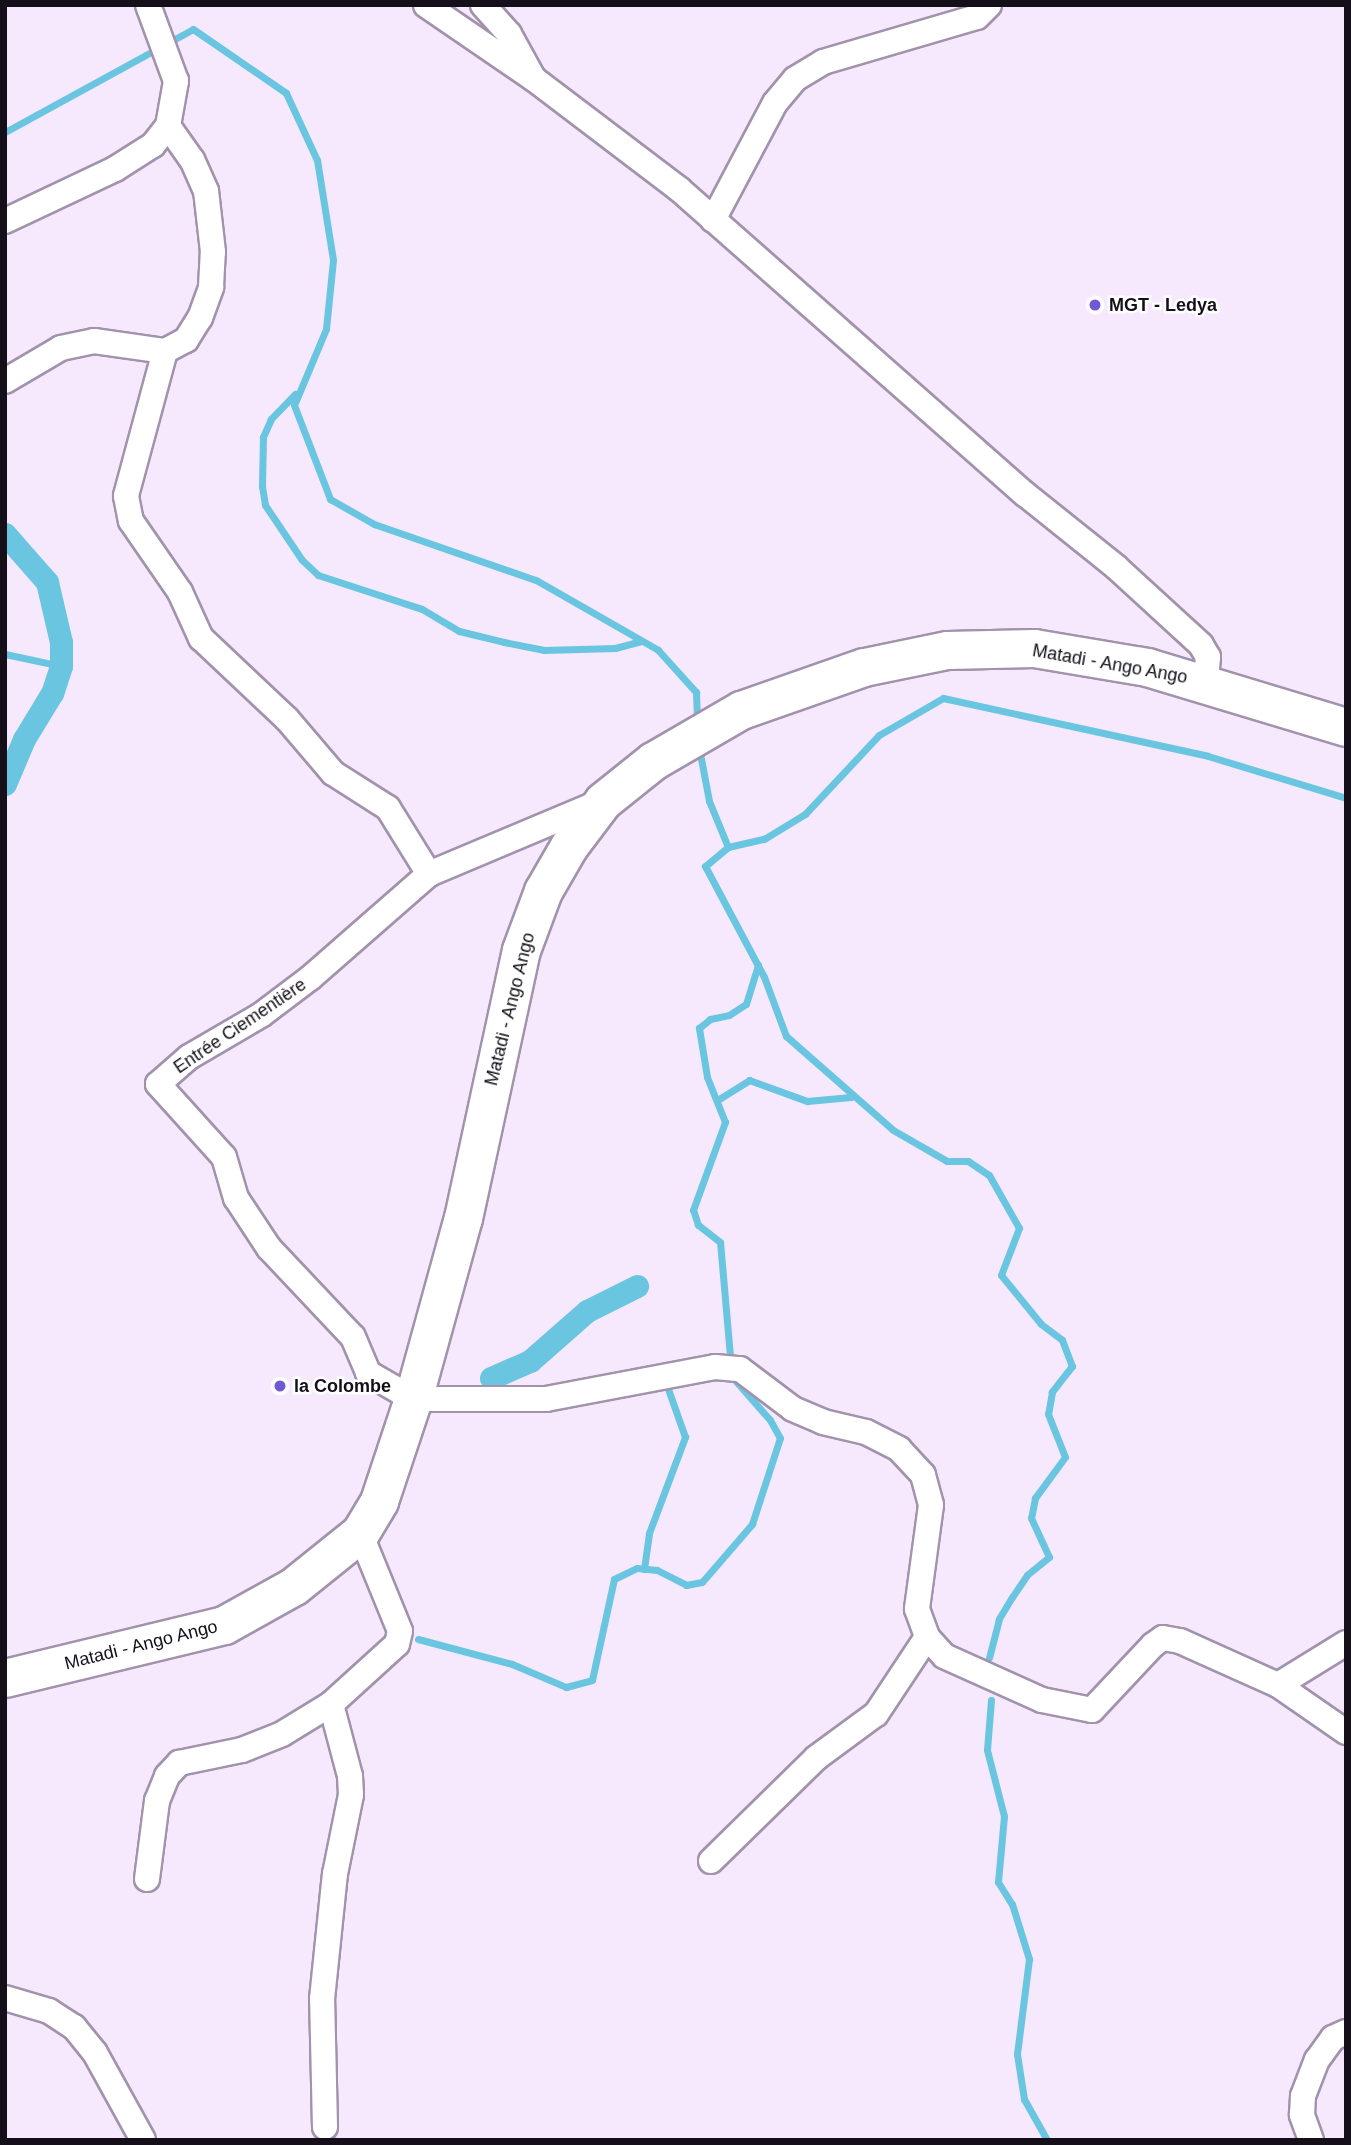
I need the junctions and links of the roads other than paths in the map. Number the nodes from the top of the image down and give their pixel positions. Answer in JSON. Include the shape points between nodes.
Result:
{"nodes":[{"id":1,"x":148,"y":5,"type":"edge"},
{"id":2,"x":426,"y":5,"type":"edge"},
{"id":3,"x":483,"y":5,"type":"edge"},
{"id":4,"x":989,"y":5,"type":"edge"},
{"id":5,"x":534,"y":79,"type":"junction"},
{"id":6,"x":168,"y":126,"type":"junction"},
{"id":7,"x":713,"y":220,"type":"junction"},
{"id":8,"x":5,"y":221,"type":"edge"},
{"id":9,"x":165,"y":351,"type":"junction"},
{"id":10,"x":5,"y":381,"type":"edge"},
{"id":11,"x":1206,"y":682,"type":"junction"},
{"id":12,"x":1346,"y":727,"type":"edge"},
{"id":13,"x":603,"y":801,"type":"junction"},
{"id":14,"x":429,"y":874,"type":"junction"},
{"id":15,"x":414,"y":1399,"type":"junction"},
{"id":16,"x":360,"y":1533,"type":"junction"},
{"id":17,"x":928,"y":1637,"type":"junction"},
{"id":18,"x":1346,"y":1643,"type":"edge"},
{"id":19,"x":5,"y":1678,"type":"edge"},
{"id":20,"x":1278,"y":1685,"type":"junction"},
{"id":21,"x":331,"y":1704,"type":"junction"},
{"id":22,"x":1346,"y":1732,"type":"edge"},
{"id":23,"x":711,"y":1861,"type":"dead end"},
{"id":24,"x":147,"y":1879,"type":"dead end"},
{"id":25,"x":5,"y":1998,"type":"edge"},
{"id":26,"x":1346,"y":2032,"type":"edge"},
{"id":27,"x":326,"y":2127,"type":"dead end"},
{"id":28,"x":143,"y":2140,"type":"edge"},
{"id":29,"x":1311,"y":2140,"type":"edge"}],
"edges":[{"from":1,"to":6,"type":"street","via":[[176,81]]},
{"from":2,"to":5,"type":"street"},
{"from":3,"to":5,"type":"street","via":[[509,34]]},
{"from":4,"to":7,"type":"street","via":[[977,17],[823,62],[795,79],[775,103]]},
{"from":5,"to":7,"type":"street"},
{"from":6,"to":8,"type":"street","via":[[153,145],[115,169]]},
{"from":6,"to":9,"type":"street","via":[[192,160],[206,191],[213,252],[211,288],[200,318],[186,340]]},
{"from":7,"to":11,"type":"street","via":[[1181,625],[1208,657]]},
{"from":9,"to":10,"type":"street","via":[[94,341],[61,348]]},
{"from":9,"to":14,"type":"street","via":[[127,496],[131,521],[180,592],[201,638],[287,719],[333,772],[388,808]]},
{"from":11,"to":12,"type":"highway","name":"Matadi - Ango Ango"},
{"from":11,"to":13,"type":"highway","name":"Matadi - Ango Ango","via":[[1034,648],[947,650],[864,667],[741,710],[653,761]]},
{"from":13,"to":14,"type":"street","name":"Entrée Ciementière"},
{"from":13,"to":15,"type":"highway","name":"Matadi - Ango Ango","via":[[543,891],[521,950],[463,1218]]},
{"from":14,"to":15,"type":"street","name":"Entrée Ciementière","via":[[310,978],[261,1015],[189,1057],[158,1084],[224,1157],[236,1198],[269,1248],[353,1337],[368,1373]]},
{"from":15,"to":16,"type":"highway","name":"Matadi - Ango Ango","via":[[379,1502]]},
{"from":15,"to":17,"type":"street","via":[[545,1399],[715,1367],[740,1369],[793,1409],[822,1422],[866,1432],[900,1449],[923,1475],[931,1505],[917,1609]]},
{"from":16,"to":19,"type":"highway","name":"Matadi - Ango Ango","via":[[294,1586],[224,1625]]},
{"from":16,"to":21,"type":"street","via":[[400,1631],[397,1644],[385,1658]]},
{"from":17,"to":20,"type":"street","via":[[944,1656],[975,1673],[1074,1710],[1092,1710],[1163,1639],[1180,1641]]},
{"from":17,"to":23,"type":"street","via":[[876,1714],[816,1758]]},
{"from":18,"to":20,"type":"street"},
{"from":20,"to":22,"type":"street"},
{"from":21,"to":24,"type":"street","via":[[282,1734],[242,1750],[179,1763],[167,1776],[157,1801]]},
{"from":21,"to":27,"type":"street","via":[[351,1795],[335,1874],[322,1999]]},
{"from":25,"to":28,"type":"street","via":[[49,2011],[74,2027],[95,2053]]},
{"from":26,"to":29,"type":"street","via":[[1334,2038],[1317,2060],[1303,2096],[1302,2115]]}]}
